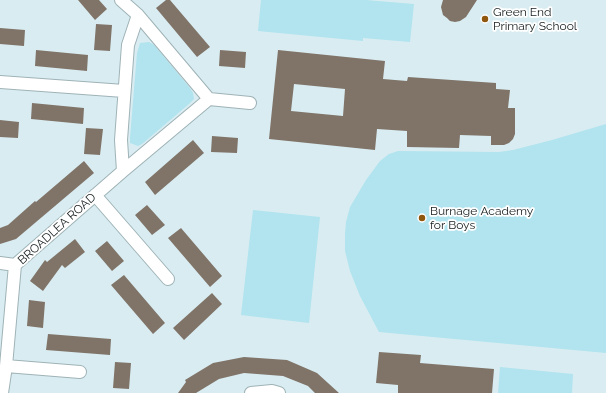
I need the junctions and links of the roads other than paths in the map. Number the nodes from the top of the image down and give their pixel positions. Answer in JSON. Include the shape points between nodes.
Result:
{"nodes":[{"id":1,"x":121,"y":0,"type":"edge"},
{"id":2,"x":138,"y":15,"type":"junction"},
{"id":3,"x":0,"y":82,"type":"edge"},
{"id":4,"x":124,"y":91,"type":"junction"},
{"id":5,"x":209,"y":99,"type":"junction"},
{"id":6,"x":250,"y":103,"type":"dead end"},
{"id":7,"x":123,"y":171,"type":"junction"},
{"id":8,"x":95,"y":195,"type":"junction"},
{"id":9,"x":0,"y":263,"type":"edge"},
{"id":10,"x":15,"y":265,"type":"junction"},
{"id":11,"x":168,"y":279,"type":"dead end"},
{"id":12,"x":6,"y":366,"type":"junction"},
{"id":13,"x":80,"y":372,"type":"dead end"},
{"id":14,"x":2,"y":393,"type":"edge"},
{"id":15,"x":250,"y":393,"type":"edge"},
{"id":16,"x":279,"y":393,"type":"edge"}],
"edges":[{"from":1,"to":2,"type":"street"},
{"from":2,"to":4,"type":"street","via":[[128,45]]},
{"from":2,"to":5,"type":"street"},
{"from":3,"to":4,"type":"street"},
{"from":4,"to":7,"type":"street","via":[[121,140]]},
{"from":5,"to":6,"type":"street"},
{"from":5,"to":7,"type":"street","name":"BROADLEA ROAD"},
{"from":7,"to":8,"type":"street","name":"BROADLEA ROAD"},
{"from":8,"to":10,"type":"street","name":"BROADLEA ROAD"},
{"from":8,"to":11,"type":"street"},
{"from":9,"to":10,"type":"street"},
{"from":10,"to":12,"type":"street","name":"BROADLEA ROAD"},
{"from":12,"to":13,"type":"street"},
{"from":12,"to":14,"type":"street","name":"BROADLEA ROAD"},
{"from":15,"to":16,"type":"street"}]}
